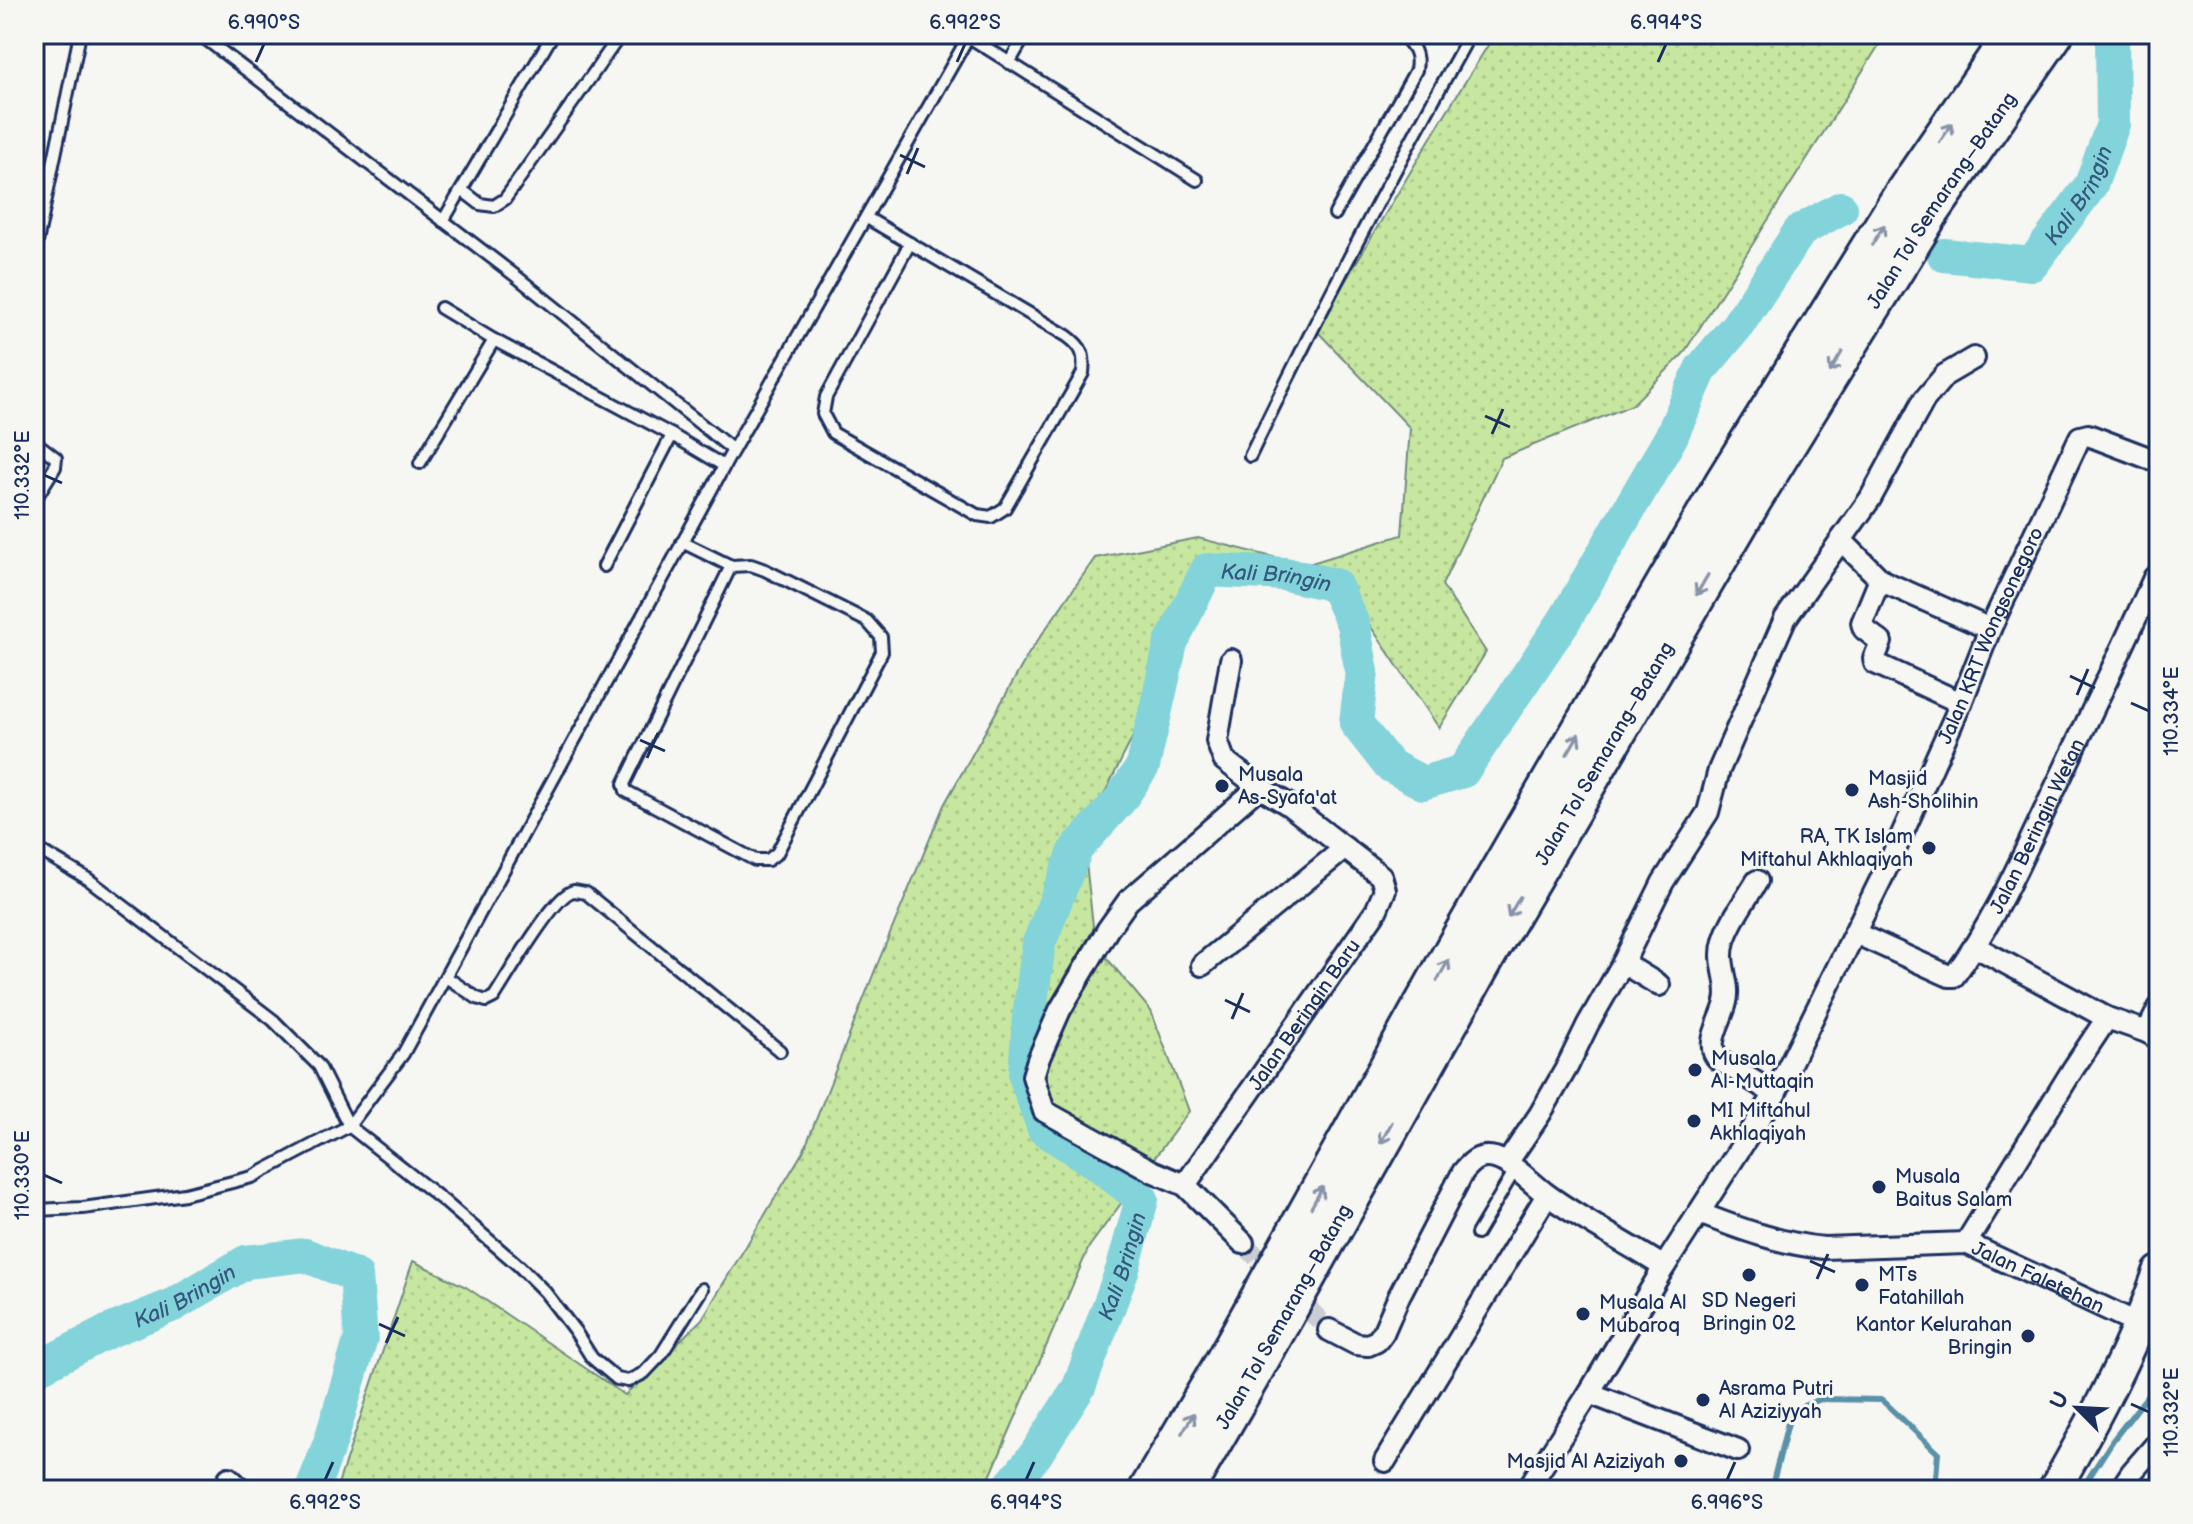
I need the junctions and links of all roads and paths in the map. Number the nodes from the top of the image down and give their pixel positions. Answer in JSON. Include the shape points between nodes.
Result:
{"nodes":[{"id":1,"x":80,"y":34,"type":"edge"},
{"id":2,"x":199,"y":34,"type":"edge"},
{"id":3,"x":553,"y":34,"type":"edge"},
{"id":4,"x":621,"y":34,"type":"edge"},
{"id":5,"x":1026,"y":34,"type":"edge"},
{"id":6,"x":1402,"y":34,"type":"edge"},
{"id":7,"x":1458,"y":34,"type":"edge"},
{"id":8,"x":2014,"y":34,"type":"edge"},
{"id":9,"x":2053,"y":34,"type":"edge"},
{"id":10,"x":969,"y":36,"type":"edge"},
{"id":11,"x":1009,"y":63,"type":"junction"},
{"id":12,"x":1197,"y":180,"type":"dead end"},
{"id":13,"x":462,"y":190,"type":"junction"},
{"id":14,"x":1916,"y":205,"type":"junction"},
{"id":15,"x":1335,"y":214,"type":"dead end"},
{"id":16,"x":867,"y":218,"type":"junction"},
{"id":17,"x":443,"y":221,"type":"junction"},
{"id":18,"x":910,"y":243,"type":"junction"},
{"id":19,"x":34,"y":257,"type":"edge"},
{"id":20,"x":1865,"y":284,"type":"junction"},
{"id":21,"x":441,"y":308,"type":"dead end"},
{"id":22,"x":494,"y":340,"type":"junction"},
{"id":23,"x":1974,"y":358,"type":"dead end"},
{"id":24,"x":672,"y":435,"type":"junction"},
{"id":25,"x":34,"y":441,"type":"edge"},
{"id":26,"x":733,"y":450,"type":"junction"},
{"id":27,"x":1250,"y":456,"type":"dead end"},
{"id":28,"x":2159,"y":462,"type":"edge"},
{"id":29,"x":420,"y":463,"type":"dead end"},
{"id":30,"x":724,"y":466,"type":"junction"},
{"id":31,"x":34,"y":501,"type":"edge"},
{"id":32,"x":1841,"y":540,"type":"junction"},
{"id":33,"x":682,"y":542,"type":"junction"},
{"id":34,"x":604,"y":566,"type":"dead end"},
{"id":35,"x":731,"y":566,"type":"junction"},
{"id":36,"x":2159,"y":577,"type":"edge"},
{"id":37,"x":1882,"y":581,"type":"junction"},
{"id":38,"x":1990,"y":629,"type":"junction"},
{"id":39,"x":1231,"y":660,"type":"dead end"},
{"id":40,"x":1961,"y":703,"type":"junction"},
{"id":41,"x":1259,"y":787,"type":"junction"},
{"id":42,"x":34,"y":847,"type":"edge"},
{"id":43,"x":1345,"y":848,"type":"junction"},
{"id":44,"x":1757,"y":881,"type":"dead end"},
{"id":45,"x":1855,"y":933,"type":"junction"},
{"id":46,"x":1976,"y":947,"type":"junction"},
{"id":47,"x":1623,"y":963,"type":"junction"},
{"id":48,"x":1202,"y":965,"type":"dead end"},
{"id":49,"x":446,"y":977,"type":"junction"},
{"id":50,"x":1659,"y":985,"type":"dead end"},
{"id":51,"x":2159,"y":1008,"type":"edge"},
{"id":52,"x":2107,"y":1018,"type":"junction"},
{"id":53,"x":2153,"y":1036,"type":"edge"},
{"id":54,"x":780,"y":1051,"type":"dead end"},
{"id":55,"x":1775,"y":1094,"type":"junction"},
{"id":56,"x":349,"y":1126,"type":"junction"},
{"id":57,"x":1511,"y":1166,"type":"junction"},
{"id":58,"x":1185,"y":1185,"type":"junction"},
{"id":59,"x":1547,"y":1195,"type":"junction"},
{"id":60,"x":34,"y":1210,"type":"edge"},
{"id":61,"x":1699,"y":1213,"type":"junction"},
{"id":62,"x":1477,"y":1234,"type":"dead end"},
{"id":63,"x":1243,"y":1243,"type":"tunnel mouth"},
{"id":64,"x":1966,"y":1243,"type":"junction"},
{"id":65,"x":1664,"y":1267,"type":"junction"},
{"id":66,"x":2159,"y":1272,"type":"edge"},
{"id":67,"x":702,"y":1289,"type":"dead end"},
{"id":68,"x":2149,"y":1312,"type":"edge"},
{"id":69,"x":1329,"y":1330,"type":"tunnel mouth"},
{"id":70,"x":1589,"y":1393,"type":"junction"},
{"id":71,"x":2159,"y":1441,"type":"edge"},
{"id":72,"x":1738,"y":1450,"type":"dead end"},
{"id":73,"x":1385,"y":1461,"type":"dead end"},
{"id":74,"x":2123,"y":1489,"type":"edge"},
{"id":75,"x":1149,"y":1490,"type":"edge"},
{"id":76,"x":1184,"y":1490,"type":"edge"},
{"id":77,"x":1527,"y":1490,"type":"edge"},
{"id":78,"x":2054,"y":1490,"type":"edge"}],
"edges":[{"from":1,"to":19,"type":"lane"},
{"from":2,"to":17,"type":"lane"},
{"from":3,"to":13,"type":"lane"},
{"from":4,"to":13,"type":"lane","via":[[505,199],[494,206],[480,204]]},
{"from":5,"to":11,"type":"lane"},
{"from":6,"to":15,"type":"lane","via":[[1415,48],[1416,70]]},
{"from":7,"to":27,"type":"lane","via":[[1464,45],[1332,289]]},
{"from":14,"to":8,"type":"highway","name":"Jalan Tol Semarang–Batang","one_way":true},
{"from":9,"to":14,"type":"highway","name":"Jalan Tol Semarang–Batang"},
{"from":10,"to":11,"type":"lane"},
{"from":10,"to":16,"type":"lane"},
{"from":11,"to":12,"type":"lane"},
{"from":13,"to":17,"type":"lane"},
{"from":14,"to":20,"type":"highway","name":"Jalan Tol Semarang–Batang"},
{"from":16,"to":18,"type":"lane"},
{"from":16,"to":26,"type":"lane"},
{"from":17,"to":26,"type":"lane"},
{"from":18,"to":18,"type":"lane","via":[[1067,336],[1085,358],[1083,373],[1005,508],[991,517],[977,515],[833,433],[823,414],[826,397]]},
{"from":75,"to":20,"type":"highway","name":"Jalan Tol Semarang–Batang","one_way":true,"via":[[1725,482]]},
{"from":20,"to":76,"type":"highway","name":"Jalan Tol Semarang–Batang","one_way":true,"via":[[1753,498]]},
{"from":21,"to":22,"type":"lane"},
{"from":22,"to":24,"type":"lane"},
{"from":22,"to":29,"type":"lane"},
{"from":23,"to":32,"type":"street","via":[[1945,375],[1924,400],[1870,499]]},
{"from":24,"to":30,"type":"lane"},
{"from":24,"to":34,"type":"lane"},
{"from":25,"to":31,"type":"lane","via":[[56,458]]},
{"from":26,"to":30,"type":"lane"},
{"from":28,"to":38,"type":"street","name":"Jalan KRT Wongsonegoro","via":[[2088,435],[2080,437]]},
{"from":30,"to":33,"type":"lane"},
{"from":32,"to":37,"type":"street"},
{"from":32,"to":47,"type":"street","via":[[1785,619],[1719,770],[1708,812],[1663,882]]},
{"from":33,"to":35,"type":"lane"},
{"from":33,"to":49,"type":"lane"},
{"from":35,"to":35,"type":"lane","via":[[765,570],[867,621],[881,637],[882,652],[777,853],[768,860],[755,860],[626,791],[624,784]]},
{"from":36,"to":46,"type":"street","name":"Jalan Beringin Wetan","via":[[2154,578]]},
{"from":37,"to":38,"type":"street"},
{"from":37,"to":40,"type":"street","via":[[1862,623],[1881,641],[1875,663]]},
{"from":38,"to":40,"type":"street","name":"Jalan KRT Wongsonegoro"},
{"from":39,"to":41,"type":"street","name":"Jalan Beringin Baru","via":[[1217,741],[1224,760]]},
{"from":40,"to":45,"type":"street","name":"Jalan KRT Wongsonegoro"},
{"from":41,"to":43,"type":"street","name":"Jalan Beringin Baru"},
{"from":41,"to":58,"type":"street","via":[[1128,901],[1077,977],[1033,1076],[1044,1111]]},
{"from":42,"to":56,"type":"lane","via":[[88,879],[273,1020],[319,1066]]},
{"from":43,"to":48,"type":"street"},
{"from":43,"to":58,"type":"street","name":"Jalan Beringin Baru","via":[[1381,876],[1385,890],[1376,911]]},
{"from":44,"to":55,"type":"street","via":[[1726,935],[1721,961],[1727,997],[1711,1045],[1719,1060]]},
{"from":45,"to":46,"type":"street","name":"Jalan Beringin Wetan","via":[[1952,977]]},
{"from":45,"to":55,"type":"street","name":"Jalan KRT Wongsonegoro"},
{"from":46,"to":52,"type":"street"},
{"from":47,"to":50,"type":"street"},
{"from":47,"to":57,"type":"street"},
{"from":49,"to":54,"type":"lane","via":[[477,998],[494,997],[564,895],[586,893]]},
{"from":49,"to":56,"type":"lane","via":[[403,1054]]},
{"from":51,"to":53,"type":"street"},
{"from":52,"to":53,"type":"street"},
{"from":52,"to":64,"type":"street"},
{"from":55,"to":61,"type":"street","name":"Jalan KRT Wongsonegoro"},
{"from":56,"to":60,"type":"lane","via":[[252,1177],[185,1194]]},
{"from":56,"to":67,"type":"lane","via":[[519,1266],[545,1292],[592,1358],[617,1379],[628,1381],[644,1373]]},
{"from":57,"to":59,"type":"street"},
{"from":57,"to":62,"type":"lane"},
{"from":57,"to":69,"type":"street","via":[[1480,1157],[1463,1172],[1377,1341],[1356,1344]]},
{"from":58,"to":63,"type":"street"},
{"from":59,"to":65,"type":"street"},
{"from":59,"to":73,"type":"street"},
{"from":61,"to":64,"type":"street","name":"Jalan Faletehan","via":[[1803,1246]]},
{"from":61,"to":65,"type":"street","name":"Jalan KRT Wongsonegoro"},
{"from":64,"to":68,"type":"street","name":"Jalan Faletehan"},
{"from":65,"to":70,"type":"street","name":"Jalan KRT Wongsonegoro"},
{"from":66,"to":68,"type":"street"},
{"from":68,"to":78,"type":"street"},
{"from":70,"to":72,"type":"street"},
{"from":70,"to":77,"type":"street","name":"Jalan KRT Wongsonegoro"},
{"from":71,"to":74,"type":"street"}]}
